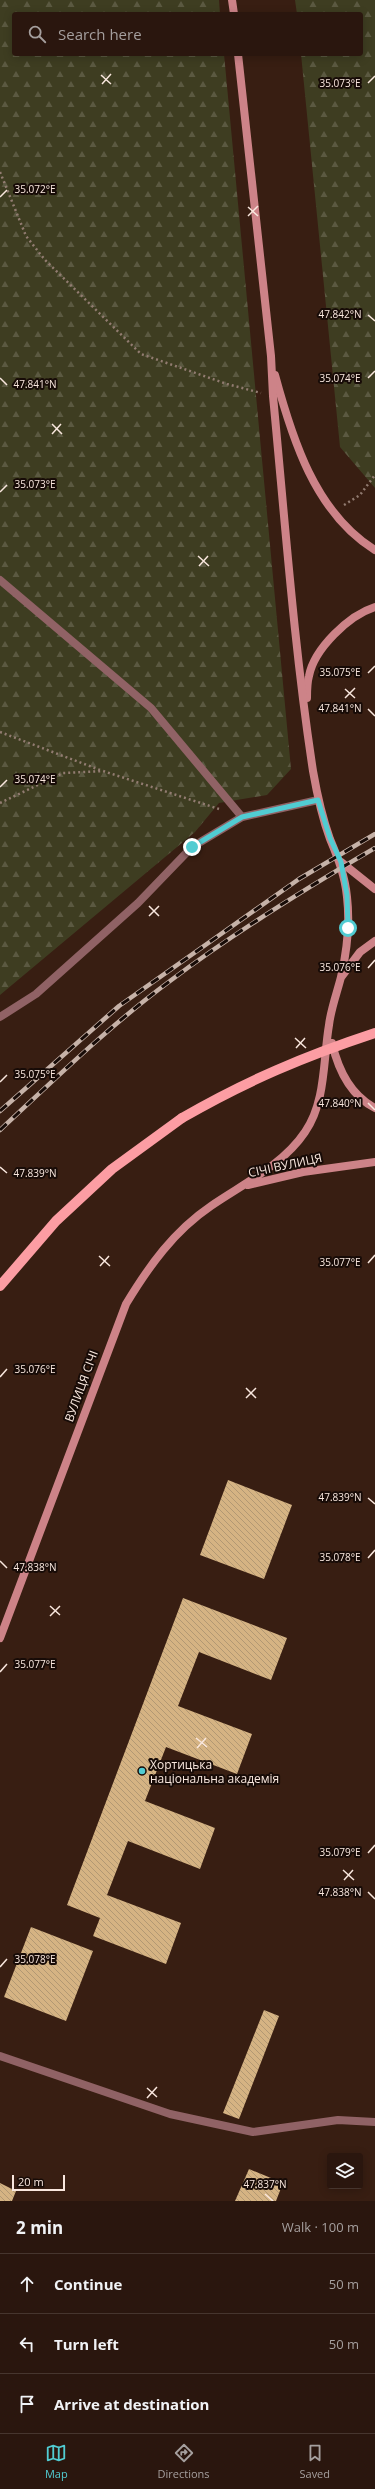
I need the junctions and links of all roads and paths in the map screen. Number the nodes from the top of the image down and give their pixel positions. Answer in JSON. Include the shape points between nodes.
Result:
{"nodes":[{"id":1,"x":232,"y":0,"type":"edge"},
{"id":2,"x":234,"y":12,"type":"edge"},
{"id":3,"x":238,"y":56,"type":"edge"},
{"id":4,"x":0,"y":172,"type":"edge"},
{"id":5,"x":271,"y":356,"type":"junction"},
{"id":6,"x":273,"y":396,"type":"junction"},
{"id":7,"x":375,"y":475,"type":"edge"},
{"id":8,"x":333,"y":512,"type":"junction"},
{"id":9,"x":375,"y":550,"type":"edge"},
{"id":10,"x":0,"y":580,"type":"edge"},
{"id":11,"x":375,"y":607,"type":"edge"},
{"id":12,"x":305,"y":717,"type":"junction"},
{"id":13,"x":0,"y":732,"type":"edge"},
{"id":14,"x":102,"y":771,"type":"junction"},
{"id":15,"x":318,"y":800,"type":"junction"},
{"id":16,"x":0,"y":803,"type":"edge"},
{"id":17,"x":242,"y":817,"type":"junction"},
{"id":18,"x":341,"y":862,"type":"junction"},
{"id":19,"x":375,"y":889,"type":"edge"},
{"id":20,"x":375,"y":941,"type":"edge"},
{"id":21,"x":341,"y":978,"type":"junction"},
{"id":22,"x":0,"y":1017,"type":"edge"},
{"id":23,"x":328,"y":1027,"type":"junction"},
{"id":24,"x":375,"y":1032,"type":"edge"},
{"id":25,"x":375,"y":1108,"type":"edge"},
{"id":26,"x":375,"y":1162,"type":"edge"},
{"id":27,"x":245,"y":1186,"type":"junction"},
{"id":28,"x":0,"y":1286,"type":"edge"},
{"id":29,"x":0,"y":1638,"type":"edge"},
{"id":30,"x":0,"y":2056,"type":"edge"},
{"id":31,"x":375,"y":2122,"type":"edge"}],
"edges":[{"from":1,"to":2,"type":"main road"},
{"from":3,"to":5,"type":"main road"},
{"from":4,"to":6,"type":"path","via":[[26,236],[45,260],[141,354],[227,384]]},
{"from":5,"to":6,"type":"main road"},
{"from":5,"to":8,"type":"main road","via":[[288,426],[310,475]]},
{"from":6,"to":12,"type":"main road"},
{"from":7,"to":8,"type":"path","via":[[360,495]]},
{"from":8,"to":9,"type":"main road"},
{"from":10,"to":17,"type":"street","via":[[151,708]]},
{"from":11,"to":12,"type":"main road","via":[[350,620],[328,640],[309,675]]},
{"from":12,"to":15,"type":"main road"},
{"from":13,"to":14,"type":"path"},
{"from":14,"to":16,"type":"path","via":[[63,773]]},
{"from":14,"to":17,"type":"path"},
{"from":15,"to":17,"type":"street"},
{"from":15,"to":18,"type":"main road"},
{"from":17,"to":22,"type":"street","via":[[192,847],[138,903],[42,989]]},
{"from":18,"to":19,"type":"main road"},
{"from":18,"to":21,"type":"main road","via":[[347,895],[348,928]]},
{"from":20,"to":21,"type":"main road","via":[[360,952]]},
{"from":21,"to":23,"type":"main road","name":"СІЧІ ВУЛИЦЯ","via":[[333,998]]},
{"from":23,"to":25,"type":"main road","via":[[337,1064],[348,1084],[368,1105]]},
{"from":23,"to":27,"type":"main road","name":"СІЧІ ВУЛИЦЯ","via":[[317,1110],[305,1133],[288,1151]]},
{"from":24,"to":28,"type":"main road","bridge":true,"via":[[269,1072],[182,1118],[112,1169],[56,1221]]},
{"from":26,"to":27,"type":"main road","name":"СІЧІ ВУЛИЦЯ","via":[[303,1172]]},
{"from":27,"to":29,"type":"main road","name":"ВУЛИЦЯ СІЧІ","via":[[210,1206],[179,1232],[153,1261],[126,1304]]},
{"from":30,"to":31,"type":"street","via":[[170,2114],[253,2132],[338,2120]]}]}
